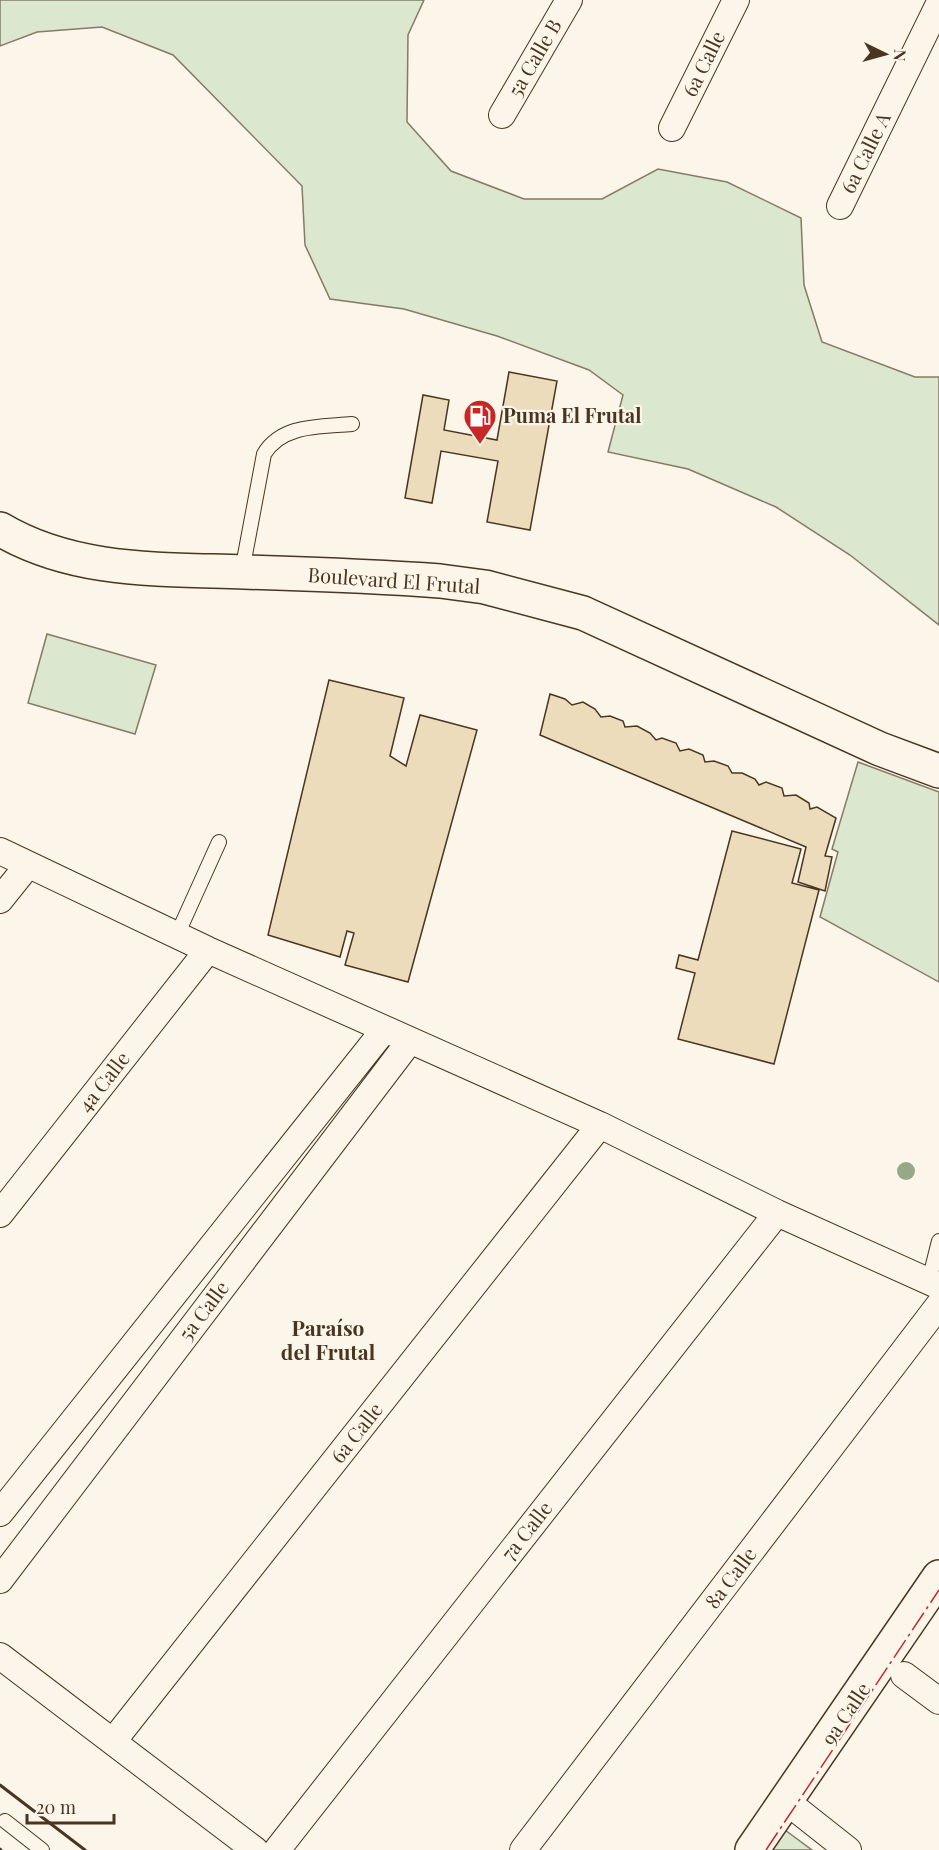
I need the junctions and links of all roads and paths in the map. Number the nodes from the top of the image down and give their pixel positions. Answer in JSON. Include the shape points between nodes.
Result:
{"nodes":[{"id":1,"x":569,"y":0,"type":"edge"},
{"id":2,"x":736,"y":0,"type":"edge"},
{"id":3,"x":939,"y":4,"type":"edge"},
{"id":4,"x":502,"y":115,"type":"dead end"},
{"id":5,"x":672,"y":128,"type":"dead end"},
{"id":6,"x":840,"y":206,"type":"dead end"},
{"id":7,"x":352,"y":424,"type":"dead end"},
{"id":8,"x":0,"y":529,"type":"edge"},
{"id":9,"x":242,"y":572,"type":"junction"},
{"id":10,"x":939,"y":771,"type":"edge"},
{"id":11,"x":219,"y":842,"type":"dead end"},
{"id":12,"x":0,"y":851,"type":"edge"},
{"id":13,"x":28,"y":865,"type":"junction"},
{"id":14,"x":0,"y":900,"type":"edge"},
{"id":15,"x":177,"y":935,"type":"junction"},
{"id":16,"x":208,"y":950,"type":"junction"},
{"id":17,"x":384,"y":1030,"type":"junction"},
{"id":18,"x":409,"y":1041,"type":"junction"},
{"id":19,"x":600,"y":1125,"type":"junction"},
{"id":20,"x":777,"y":1213,"type":"junction"},
{"id":21,"x":0,"y":1214,"type":"edge"},
{"id":22,"x":939,"y":1241,"type":"edge"},
{"id":23,"x":934,"y":1283,"type":"edge"},
{"id":24,"x":939,"y":1305,"type":"edge"},
{"id":25,"x":0,"y":1513,"type":"edge"},
{"id":26,"x":939,"y":1576,"type":"edge"},
{"id":27,"x":0,"y":1580,"type":"edge"},
{"id":28,"x":0,"y":1656,"type":"edge"},
{"id":29,"x":904,"y":1675,"type":"dead end"},
{"id":30,"x":939,"y":1701,"type":"edge"},
{"id":31,"x":114,"y":1740,"type":"junction"},
{"id":32,"x":786,"y":1801,"type":"junction"},
{"id":33,"x":5,"y":1821,"type":"dead end"},
{"id":34,"x":42,"y":1850,"type":"edge"},
{"id":35,"x":255,"y":1850,"type":"edge"},
{"id":36,"x":277,"y":1850,"type":"edge"},
{"id":37,"x":523,"y":1850,"type":"edge"},
{"id":38,"x":752,"y":1850,"type":"edge"},
{"id":39,"x":848,"y":1850,"type":"edge"}],
"edges":[{"from":1,"to":4,"type":"street","name":"5a Calle B"},
{"from":2,"to":5,"type":"street","name":"6a Calle"},
{"from":3,"to":6,"type":"street","name":"6a Calle A"},
{"from":7,"to":9,"type":"lane","via":[[291,431],[271,442],[264,454]]},
{"from":8,"to":9,"type":"main road","name":"Boulevard El Frutal","via":[[55,554],[111,566]]},
{"from":9,"to":10,"type":"main road","name":"Boulevard El Frutal","via":[[440,581],[539,600],[604,622],[817,721]]},
{"from":11,"to":15,"type":"lane"},
{"from":12,"to":13,"type":"street"},
{"from":13,"to":14,"type":"street"},
{"from":13,"to":15,"type":"street"},
{"from":15,"to":16,"type":"street"},
{"from":16,"to":17,"type":"street"},
{"from":16,"to":21,"type":"street","name":"4a Calle"},
{"from":17,"to":18,"type":"street"},
{"from":17,"to":25,"type":"street","name":"5a Calle"},
{"from":18,"to":19,"type":"street"},
{"from":18,"to":27,"type":"street","name":"5a Calle"},
{"from":19,"to":20,"type":"street"},
{"from":19,"to":31,"type":"street","name":"6a Calle"},
{"from":20,"to":23,"type":"street"},
{"from":20,"to":36,"type":"street","name":"7a Calle"},
{"from":22,"to":23,"type":"lane"},
{"from":24,"to":37,"type":"street","name":"8a Calle"},
{"from":26,"to":32,"type":"main road","name":"9a Calle"},
{"from":28,"to":31,"type":"street"},
{"from":29,"to":30,"type":"street"},
{"from":31,"to":35,"type":"street"},
{"from":32,"to":38,"type":"main road","name":"9a Calle"},
{"from":32,"to":39,"type":"street"},
{"from":33,"to":34,"type":"lane"}]}
